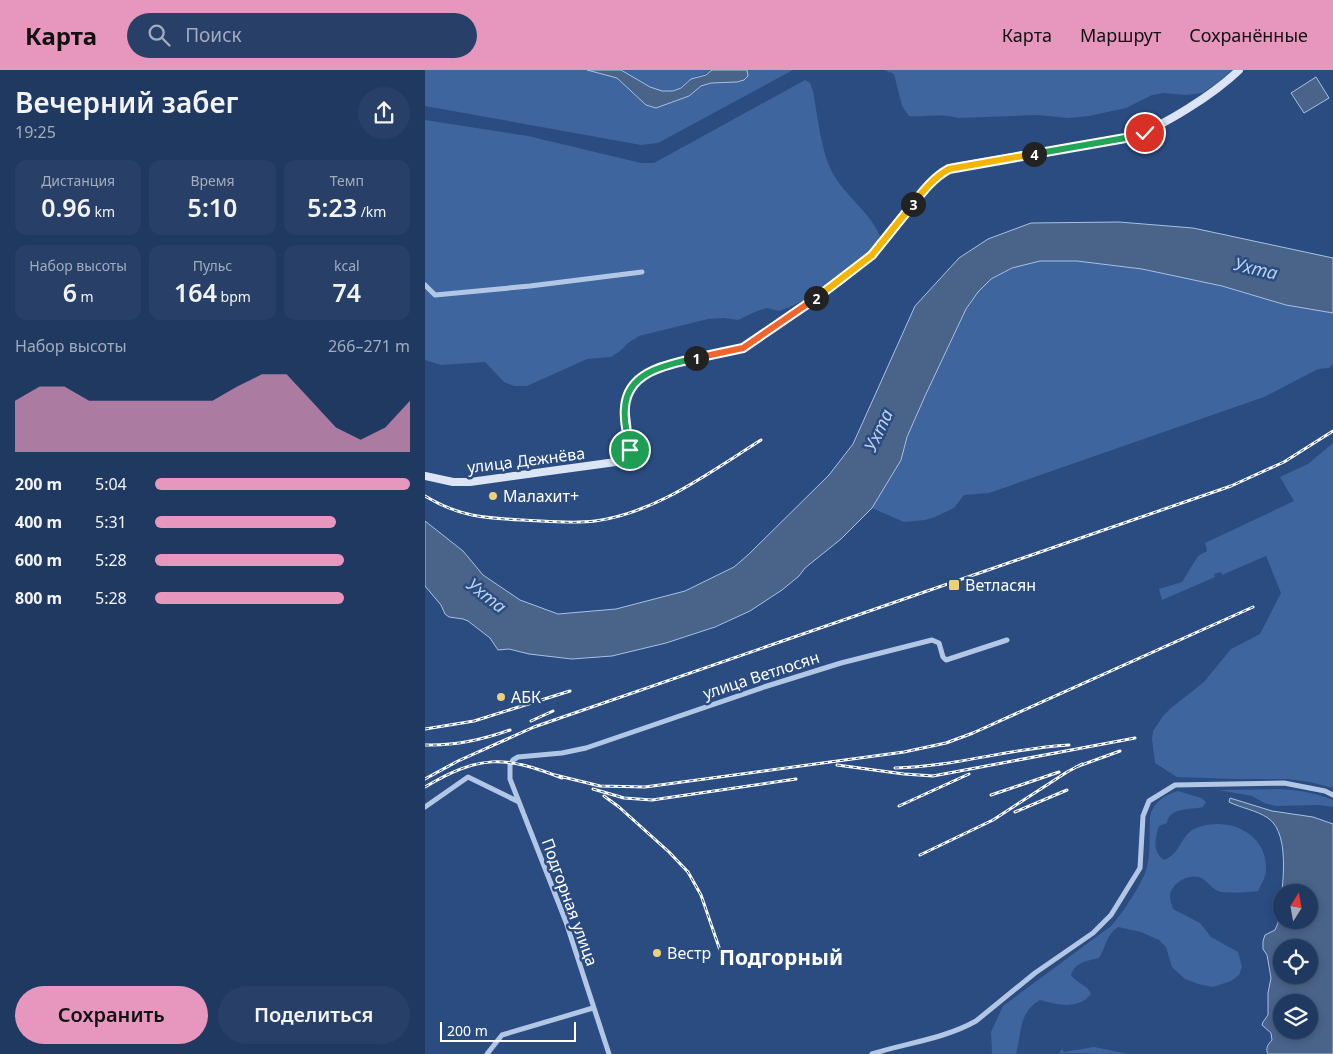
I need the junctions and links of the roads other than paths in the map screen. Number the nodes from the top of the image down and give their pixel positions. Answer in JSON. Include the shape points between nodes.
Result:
{"nodes":[{"id":1,"x":1239,"y":70,"type":"edge"},
{"id":2,"x":642,"y":272,"type":"dead end"},
{"id":3,"x":425,"y":285,"type":"edge"},
{"id":4,"x":425,"y":476,"type":"edge"},
{"id":5,"x":1007,"y":640,"type":"dead end"},
{"id":6,"x":513,"y":760,"type":"joint"},
{"id":7,"x":1333,"y":795,"type":"edge"},
{"id":8,"x":519,"y":802,"type":"junction"},
{"id":9,"x":425,"y":807,"type":"edge"},
{"id":10,"x":593,"y":1008,"type":"junction"},
{"id":11,"x":487,"y":1054,"type":"edge"},
{"id":12,"x":609,"y":1054,"type":"edge"},
{"id":13,"x":872,"y":1054,"type":"edge"}],
"edges":[{"from":1,"to":4,"type":"street","name":"улица Дежнёва","via":[[1200,100],[1145,133],[943,172],[872,255],[769,331],[743,348],[659,367],[638,379],[625,406],[630,450],[623,461],[481,481],[453,482]]},
{"from":2,"to":3,"type":"street","via":[[435,295]]},
{"from":5,"to":6,"type":"street","name":"улица Ветлосян","via":[[946,660],[939,642],[932,640],[841,663],[586,748],[521,756]]},
{"from":6,"to":8,"type":"street","name":"Подгорная улица","via":[[509,773]]},
{"from":7,"to":13,"type":"street","via":[[1284,783],[1175,785],[1149,801],[1143,816],[1140,868],[1111,914],[1093,932],[976,1021],[955,1031]]},
{"from":8,"to":9,"type":"street","via":[[468,777]]},
{"from":8,"to":10,"type":"street","name":"Подгорная улица","via":[[566,922]]},
{"from":10,"to":11,"type":"street","via":[[502,1035]]},
{"from":10,"to":12,"type":"street","name":"Подгорная улица"}]}
